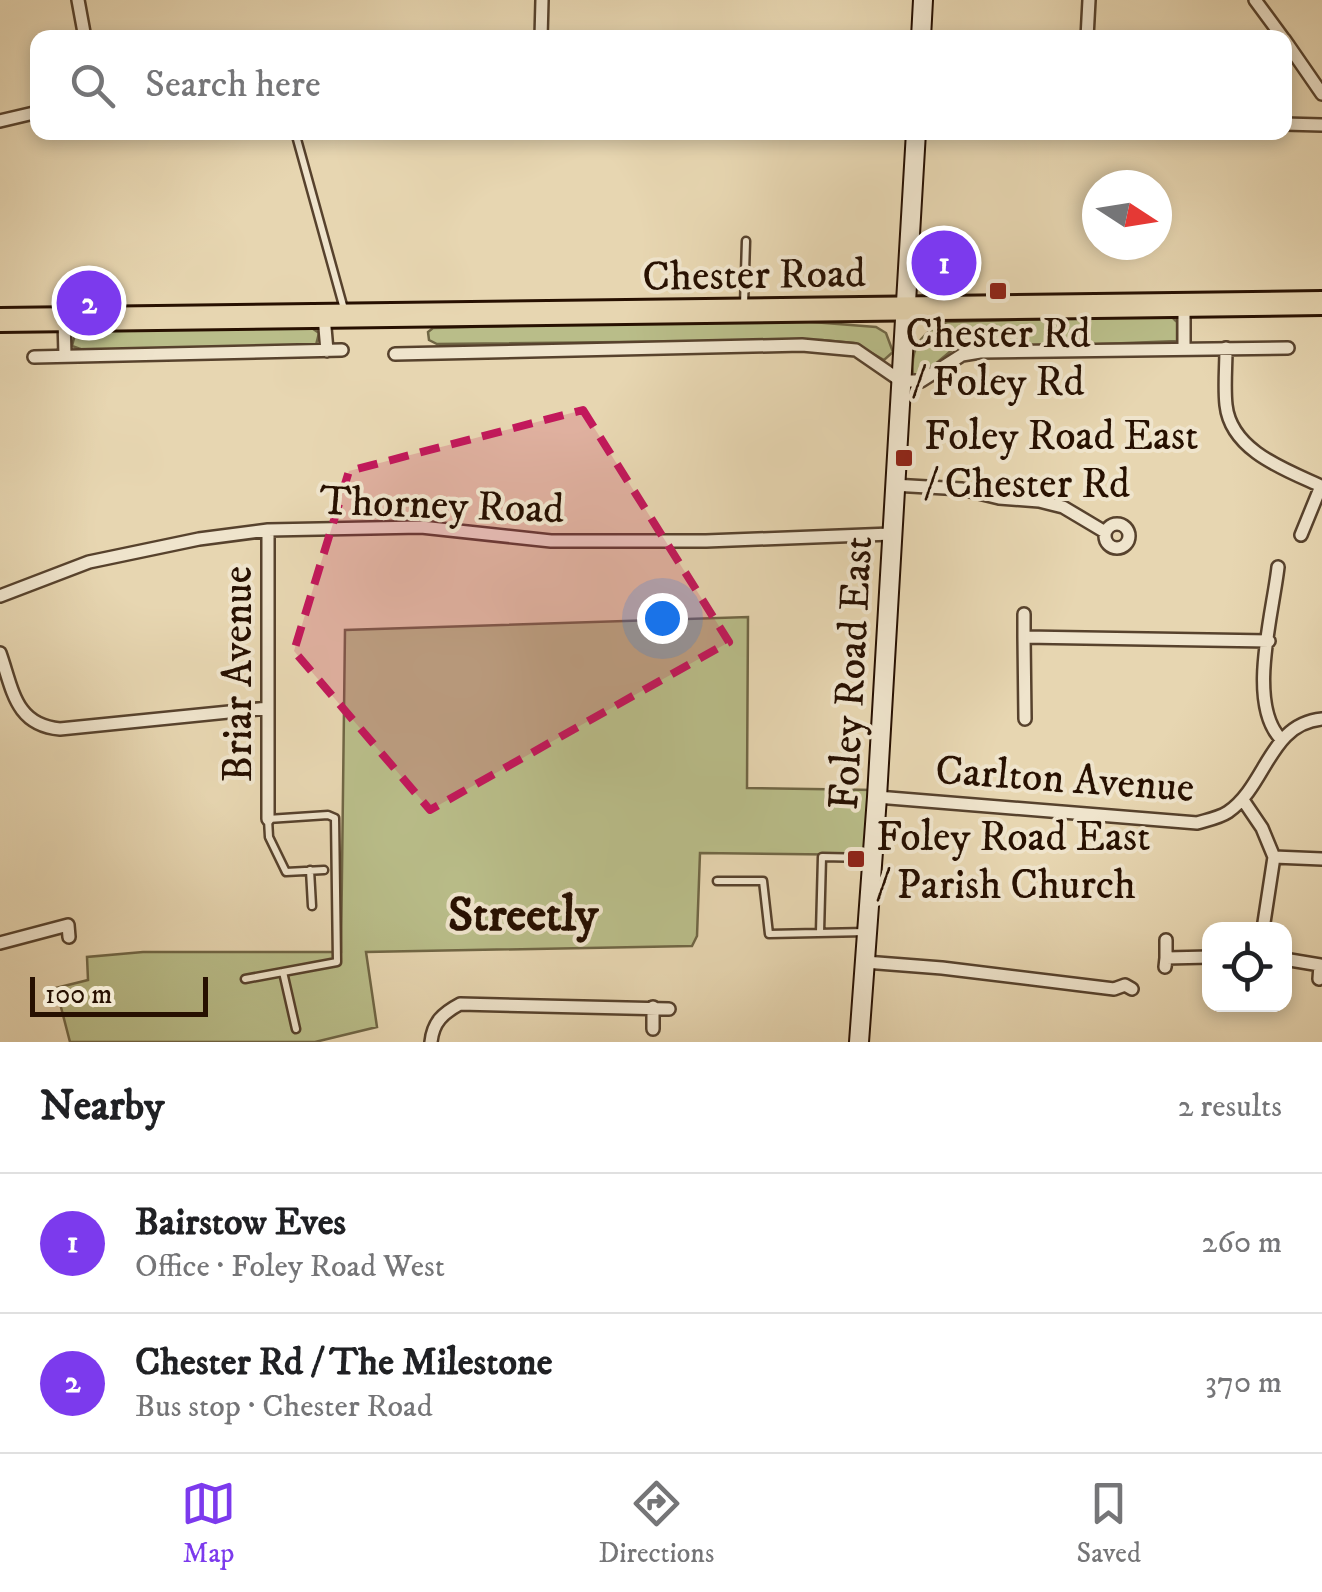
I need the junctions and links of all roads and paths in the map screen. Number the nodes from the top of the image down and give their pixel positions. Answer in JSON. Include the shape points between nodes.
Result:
{"nodes":[{"id":1,"x":78,"y":0,"type":"edge"},
{"id":2,"x":542,"y":0,"type":"edge"},
{"id":3,"x":923,"y":0,"type":"edge"},
{"id":4,"x":1089,"y":0,"type":"edge"},
{"id":5,"x":1255,"y":0,"type":"edge"},
{"id":6,"x":84,"y":30,"type":"edge"},
{"id":7,"x":540,"y":30,"type":"edge"},
{"id":8,"x":921,"y":30,"type":"edge"},
{"id":9,"x":1087,"y":30,"type":"edge"},
{"id":10,"x":1278,"y":30,"type":"edge"},
{"id":11,"x":1292,"y":50,"type":"edge"},
{"id":12,"x":1322,"y":94,"type":"edge"},
{"id":13,"x":30,"y":114,"type":"edge"},
{"id":14,"x":0,"y":121,"type":"edge"},
{"id":15,"x":1292,"y":124,"type":"edge"},
{"id":16,"x":1322,"y":125,"type":"edge"},
{"id":17,"x":297,"y":140,"type":"edge"},
{"id":18,"x":916,"y":140,"type":"edge"},
{"id":19,"x":746,"y":241,"type":"dead end"},
{"id":20,"x":1322,"y":303,"type":"edge"},
{"id":21,"x":1184,"y":304,"type":"junction"},
{"id":22,"x":906,"y":308,"type":"junction"},
{"id":23,"x":744,"y":311,"type":"junction"},
{"id":24,"x":335,"y":316,"type":"junction"},
{"id":25,"x":64,"y":318,"type":"junction"},
{"id":26,"x":0,"y":320,"type":"edge"},
{"id":27,"x":1184,"y":348,"type":"junction"},
{"id":28,"x":1226,"y":348,"type":"junction"},
{"id":29,"x":1288,"y":348,"type":"dead end"},
{"id":30,"x":342,"y":350,"type":"dead end"},
{"id":31,"x":327,"y":351,"type":"junction"},
{"id":32,"x":395,"y":354,"type":"dead end"},
{"id":33,"x":66,"y":356,"type":"junction"},
{"id":34,"x":34,"y":358,"type":"dead end"},
{"id":35,"x":902,"y":380,"type":"junction"},
{"id":36,"x":894,"y":484,"type":"junction"},
{"id":37,"x":1321,"y":484,"type":"edge"},
{"id":38,"x":268,"y":530,"type":"junction"},
{"id":39,"x":1104,"y":532,"type":"dead end"},
{"id":40,"x":892,"y":534,"type":"junction"},
{"id":41,"x":1302,"y":535,"type":"dead end"},
{"id":42,"x":1261,"y":575,"type":"dead end"},
{"id":43,"x":0,"y":596,"type":"edge"},
{"id":44,"x":1024,"y":614,"type":"dead end"},
{"id":45,"x":1024,"y":636,"type":"junction"},
{"id":46,"x":1268,"y":641,"type":"junction"},
{"id":47,"x":0,"y":653,"type":"edge"},
{"id":48,"x":268,"y":708,"type":"junction"},
{"id":49,"x":1322,"y":718,"type":"edge"},
{"id":50,"x":1025,"y":719,"type":"dead end"},
{"id":51,"x":1280,"y":738,"type":"junction"},
{"id":52,"x":877,"y":796,"type":"junction"},
{"id":53,"x":1243,"y":800,"type":"junction"},
{"id":54,"x":268,"y":819,"type":"junction"},
{"id":55,"x":1274,"y":856,"type":"junction"},
{"id":56,"x":873,"y":858,"type":"junction"},
{"id":57,"x":1322,"y":859,"type":"edge"},
{"id":58,"x":310,"y":870,"type":"junction"},
{"id":59,"x":324,"y":870,"type":"dead end"},
{"id":60,"x":717,"y":881,"type":"dead end"},
{"id":61,"x":312,"y":906,"type":"dead end"},
{"id":62,"x":1264,"y":922,"type":"edge"},
{"id":63,"x":820,"y":932,"type":"junction"},
{"id":64,"x":868,"y":932,"type":"junction"},
{"id":65,"x":69,"y":937,"type":"dead end"},
{"id":66,"x":1166,"y":940,"type":"dead end"},
{"id":67,"x":0,"y":943,"type":"edge"},
{"id":68,"x":1202,"y":958,"type":"edge"},
{"id":69,"x":1292,"y":959,"type":"edge"},
{"id":70,"x":1321,"y":959,"type":"edge"},
{"id":71,"x":864,"y":962,"type":"junction"},
{"id":72,"x":283,"y":972,"type":"junction"},
{"id":73,"x":245,"y":979,"type":"dead end"},
{"id":74,"x":1319,"y":979,"type":"dead end"},
{"id":75,"x":1132,"y":988,"type":"dead end"},
{"id":76,"x":653,"y":1008,"type":"junction"},
{"id":77,"x":668,"y":1009,"type":"dead end"},
{"id":78,"x":296,"y":1029,"type":"dead end"},
{"id":79,"x":652,"y":1029,"type":"dead end"},
{"id":80,"x":430,"y":1042,"type":"edge"},
{"id":81,"x":859,"y":1042,"type":"edge"}],
"edges":[{"from":1,"to":6,"type":"street"},
{"from":2,"to":7,"type":"street"},
{"from":3,"to":8,"type":"main road"},
{"from":4,"to":9,"type":"street"},
{"from":5,"to":10,"type":"street"},
{"from":11,"to":12,"type":"street"},
{"from":13,"to":14,"type":"street"},
{"from":15,"to":16,"type":"street"},
{"from":17,"to":24,"type":"lane"},
{"from":18,"to":22,"type":"main road","name":"Foley Road East"},
{"from":19,"to":23,"type":"lane"},
{"from":20,"to":21,"type":"highway","name":"Chester Road"},
{"from":21,"to":22,"type":"highway","name":"Chester Road"},
{"from":21,"to":27,"type":"street"},
{"from":22,"to":23,"type":"highway","name":"Chester Road"},
{"from":22,"to":35,"type":"main road","name":"Foley Road East"},
{"from":23,"to":24,"type":"highway","name":"Chester Road"},
{"from":24,"to":25,"type":"highway","name":"Chester Road"},
{"from":24,"to":31,"type":"street"},
{"from":25,"to":26,"type":"highway","name":"Chester Road"},
{"from":25,"to":33,"type":"street"},
{"from":27,"to":28,"type":"street"},
{"from":27,"to":35,"type":"street","via":[[980,352],[962,355],[920,381]]},
{"from":28,"to":29,"type":"street"},
{"from":28,"to":37,"type":"street","via":[[1226,410],[1242,440],[1268,461]]},
{"from":30,"to":31,"type":"street"},
{"from":31,"to":33,"type":"street"},
{"from":32,"to":35,"type":"street","name":"Chester Road","via":[[421,346],[802,345],[856,350]]},
{"from":33,"to":34,"type":"street"},
{"from":35,"to":36,"type":"main road","name":"Foley Road East"},
{"from":36,"to":39,"type":"street","via":[[1039,501]]},
{"from":36,"to":40,"type":"main road","name":"Foley Road East"},
{"from":37,"to":41,"type":"street"},
{"from":38,"to":40,"type":"street","name":"Thorney Road","via":[[420,527],[551,541]]},
{"from":38,"to":43,"type":"street","name":"Thorney Road","via":[[89,562]]},
{"from":38,"to":48,"type":"street","name":"Briar Avenue"},
{"from":40,"to":52,"type":"main road","name":"Foley Road East"},
{"from":42,"to":46,"type":"street","via":[[1277,572]]},
{"from":44,"to":45,"type":"street"},
{"from":45,"to":46,"type":"street"},
{"from":45,"to":50,"type":"street","via":[[1031,704]]},
{"from":46,"to":51,"type":"street","via":[[1262,699]]},
{"from":47,"to":48,"type":"street","via":[[22,712],[40,727]]},
{"from":48,"to":54,"type":"street","name":"Briar Avenue"},
{"from":49,"to":51,"type":"street"},
{"from":51,"to":53,"type":"street","name":"Carlton Avenue"},
{"from":52,"to":53,"type":"street","name":"Carlton Avenue","via":[[1197,822],[1224,816]]},
{"from":52,"to":56,"type":"main road","name":"Foley Road East"},
{"from":53,"to":55,"type":"street"},
{"from":54,"to":58,"type":"lane","via":[[286,872]]},
{"from":54,"to":72,"type":"lane","via":[[328,815],[337,829],[337,962]]},
{"from":55,"to":57,"type":"street"},
{"from":55,"to":62,"type":"street"},
{"from":56,"to":63,"type":"lane","via":[[822,856]]},
{"from":56,"to":64,"type":"main road","name":"Foley Road East"},
{"from":58,"to":59,"type":"lane"},
{"from":58,"to":61,"type":"lane"},
{"from":60,"to":63,"type":"lane","via":[[763,880],[768,934]]},
{"from":63,"to":64,"type":"lane"},
{"from":64,"to":71,"type":"main road","name":"Foley Road East"},
{"from":65,"to":67,"type":"street","via":[[68,924]]},
{"from":66,"to":68,"type":"street","via":[[1166,962]]},
{"from":69,"to":70,"type":"street"},
{"from":70,"to":74,"type":"street"},
{"from":71,"to":75,"type":"street","via":[[1116,994],[1125,985]]},
{"from":71,"to":81,"type":"main road","name":"Foley Road East"},
{"from":72,"to":73,"type":"lane"},
{"from":72,"to":78,"type":"lane"},
{"from":76,"to":77,"type":"street"},
{"from":76,"to":79,"type":"street"},
{"from":76,"to":80,"type":"street","via":[[460,1004],[442,1014]]}]}
